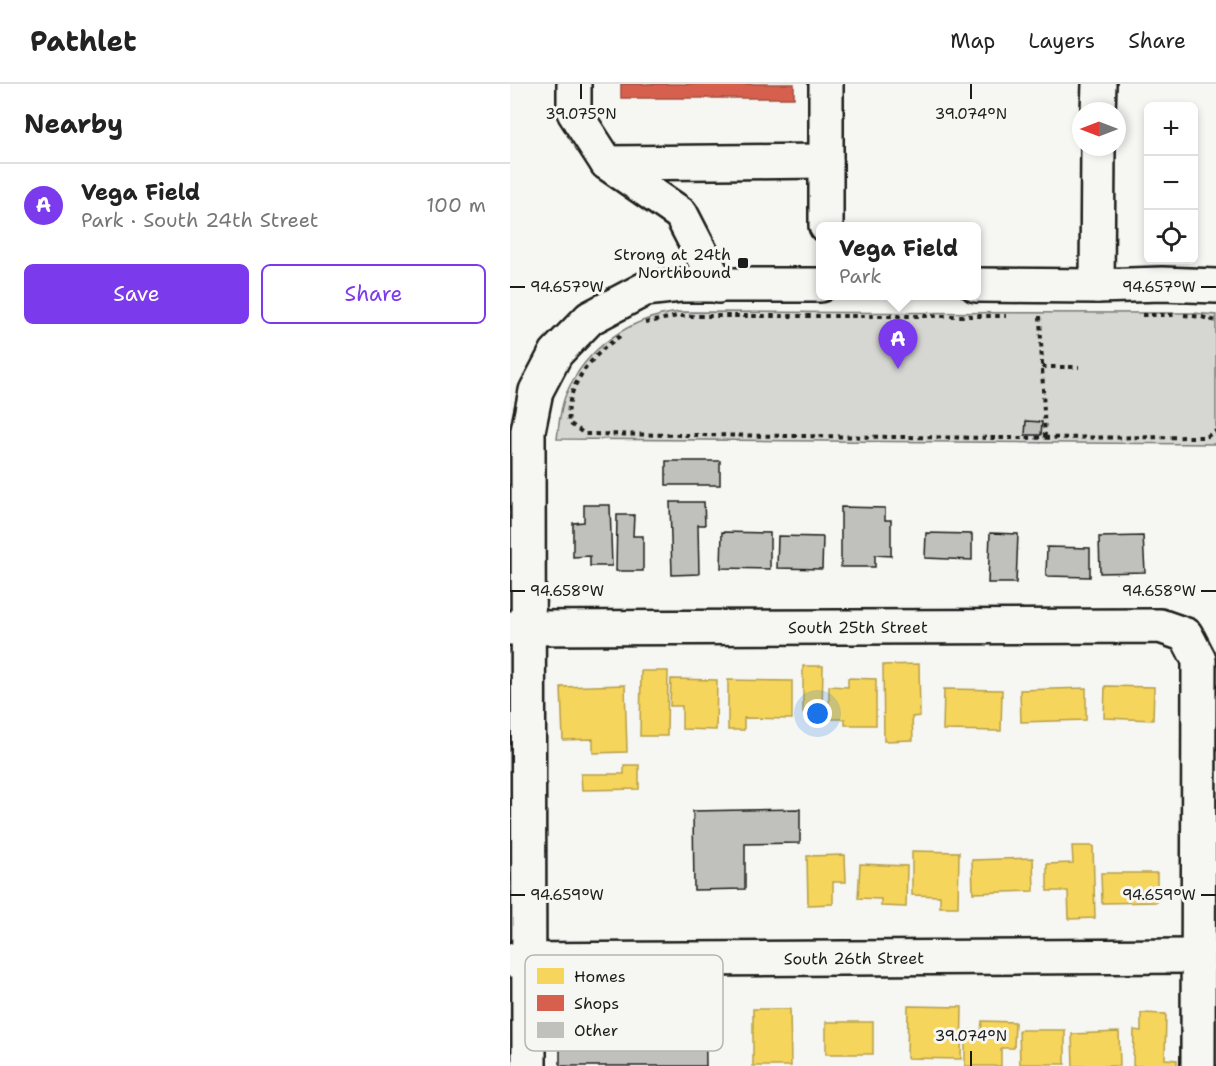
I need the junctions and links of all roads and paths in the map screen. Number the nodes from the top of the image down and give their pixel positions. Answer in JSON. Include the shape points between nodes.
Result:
{"nodes":[{"id":1,"x":574,"y":84,"type":"edge"},
{"id":2,"x":826,"y":84,"type":"edge"},
{"id":3,"x":1098,"y":84,"type":"edge"},
{"id":4,"x":1098,"y":102,"type":"edge"},
{"id":5,"x":1098,"y":156,"type":"edge"},
{"id":6,"x":826,"y":161,"type":"junction"},
{"id":7,"x":607,"y":163,"type":"junction"},
{"id":8,"x":826,"y":222,"type":"edge"},
{"id":9,"x":816,"y":285,"type":"edge"},
{"id":10,"x":981,"y":285,"type":"edge"},
{"id":11,"x":718,"y":286,"type":"junction"},
{"id":12,"x":1097,"y":286,"type":"junction"},
{"id":13,"x":1216,"y":286,"type":"edge"},
{"id":14,"x":991,"y":316,"type":"dead end"},
{"id":15,"x":1040,"y":316,"type":"dead end"},
{"id":16,"x":644,"y":323,"type":"dead end"},
{"id":17,"x":626,"y":332,"type":"dead end"},
{"id":18,"x":1079,"y":367,"type":"dead end"},
{"id":19,"x":1042,"y":368,"type":"junction"},
{"id":20,"x":1216,"y":431,"type":"edge"},
{"id":21,"x":1045,"y":438,"type":"junction"},
{"id":22,"x":519,"y":628,"type":"edge"},
{"id":23,"x":1197,"y":956,"type":"junction"},
{"id":24,"x":723,"y":959,"type":"edge"},
{"id":25,"x":519,"y":960,"type":"edge"},
{"id":26,"x":525,"y":1024,"type":"edge"},
{"id":27,"x":528,"y":1051,"type":"edge"},
{"id":28,"x":529,"y":1066,"type":"edge"},
{"id":29,"x":1198,"y":1066,"type":"edge"}],
"edges":[{"from":1,"to":7,"type":"street","via":[[574,112]]},
{"from":2,"to":6,"type":"street"},
{"from":3,"to":4,"type":"street"},
{"from":5,"to":12,"type":"street"},
{"from":6,"to":7,"type":"street"},
{"from":6,"to":8,"type":"street"},
{"from":7,"to":11,"type":"street","via":[[681,214]]},
{"from":9,"to":11,"type":"street"},
{"from":10,"to":12,"type":"street"},
{"from":11,"to":22,"type":"street","via":[[645,289],[590,318],[556,353],[536,391],[528,431]]},
{"from":12,"to":13,"type":"street"},
{"from":14,"to":16,"type":"path","via":[[677,316]]},
{"from":15,"to":19,"type":"path"},
{"from":17,"to":21,"type":"path","via":[[586,366],[574,388],[569,423],[585,434]]},
{"from":18,"to":19,"type":"path"},
{"from":19,"to":21,"type":"path"},
{"from":20,"to":21,"type":"path","via":[[1206,437]]},
{"from":22,"to":23,"type":"street","name":"South 25th Street","via":[[1160,626],[1186,635],[1199,660]]},
{"from":22,"to":25,"type":"street"},
{"from":23,"to":24,"type":"street","name":"South 26th Street"},
{"from":23,"to":29,"type":"street"},
{"from":25,"to":26,"type":"street"},
{"from":27,"to":28,"type":"street"}]}
